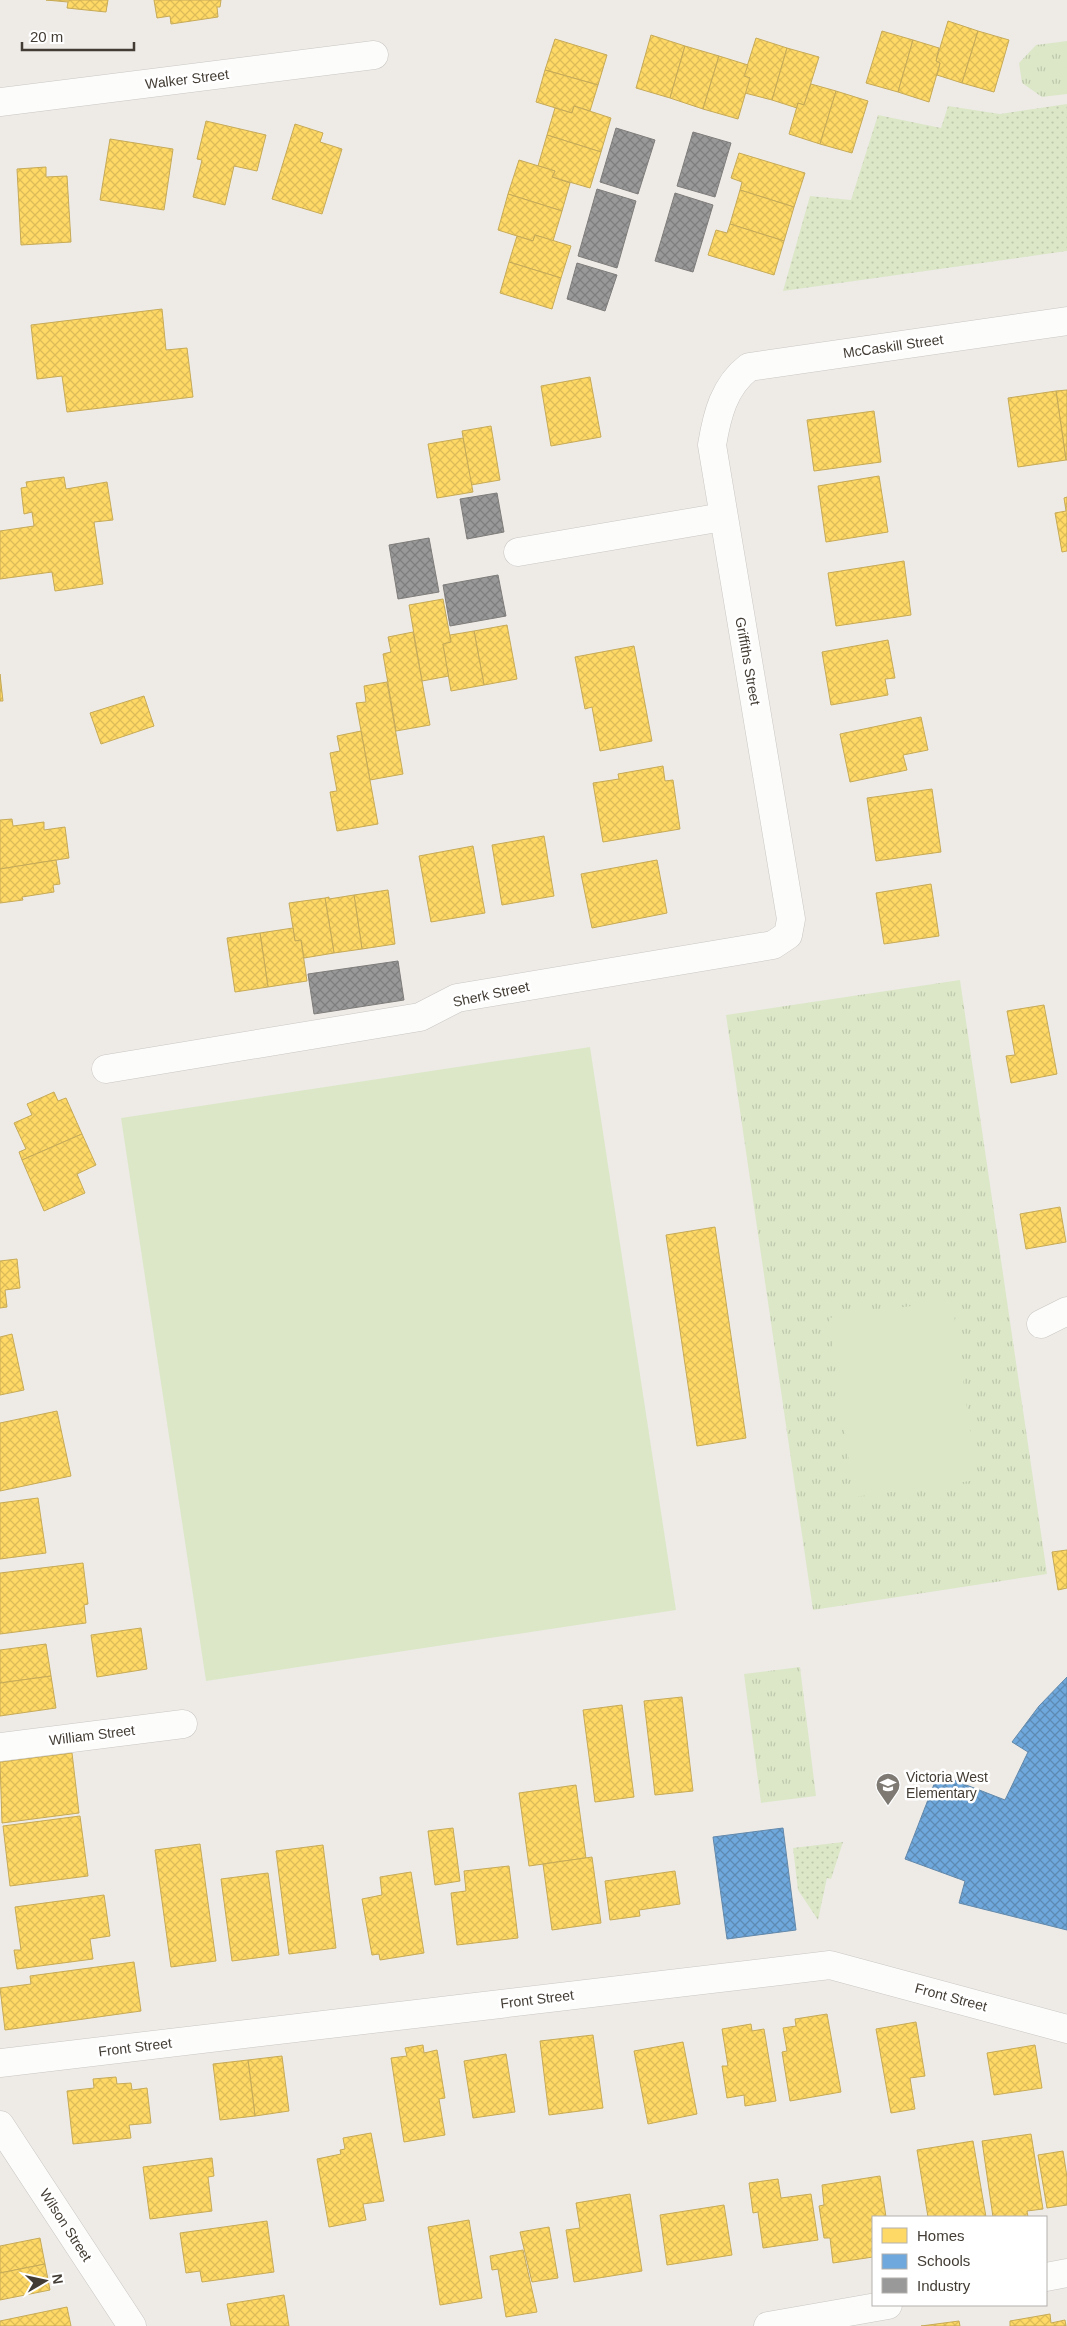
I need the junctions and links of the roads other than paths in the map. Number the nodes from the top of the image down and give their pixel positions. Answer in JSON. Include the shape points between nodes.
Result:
{"nodes":[{"id":1,"x":374,"y":56,"type":"dead end"},
{"id":2,"x":0,"y":102,"type":"edge"},
{"id":3,"x":1067,"y":321,"type":"edge"},
{"id":4,"x":729,"y":389,"type":"joint"},
{"id":5,"x":723,"y":517,"type":"junction"},
{"id":6,"x":518,"y":552,"type":"dead end"},
{"id":7,"x":788,"y":935,"type":"joint"},
{"id":8,"x":106,"y":1069,"type":"dead end"},
{"id":9,"x":1067,"y":1312,"type":"edge"},
{"id":10,"x":1041,"y":1324,"type":"dead end"},
{"id":11,"x":183,"y":1724,"type":"dead end"},
{"id":12,"x":0,"y":1747,"type":"edge"},
{"id":13,"x":1067,"y":2029,"type":"edge"},
{"id":14,"x":0,"y":2063,"type":"edge"},
{"id":15,"x":0,"y":2125,"type":"edge"},
{"id":16,"x":1067,"y":2273,"type":"edge"},
{"id":17,"x":1047,"y":2276,"type":"edge"},
{"id":18,"x":883,"y":2306,"type":"edge"},
{"id":19,"x":780,"y":2325,"type":"edge"},
{"id":20,"x":132,"y":2326,"type":"edge"}],
"edges":[{"from":1,"to":2,"type":"street","name":"Walker Street"},
{"from":3,"to":4,"type":"street","name":"McCaskill Street","via":[[750,367],[737,376]]},
{"from":4,"to":5,"type":"street","name":"Griffiths Street","via":[[718,414],[712,445]]},
{"from":5,"to":6,"type":"street"},
{"from":5,"to":7,"type":"street","name":"Griffiths Street","via":[[791,919]]},
{"from":7,"to":8,"type":"street","name":"Sherk Street","via":[[773,945],[457,998],[420,1017]]},
{"from":9,"to":10,"type":"street"},
{"from":11,"to":12,"type":"street","name":"William Street"},
{"from":13,"to":14,"type":"street","name":"Front Street","via":[[830,1965]]},
{"from":15,"to":20,"type":"street","name":"Wilson Street"},
{"from":16,"to":17,"type":"street"},
{"from":18,"to":19,"type":"street"}]}
